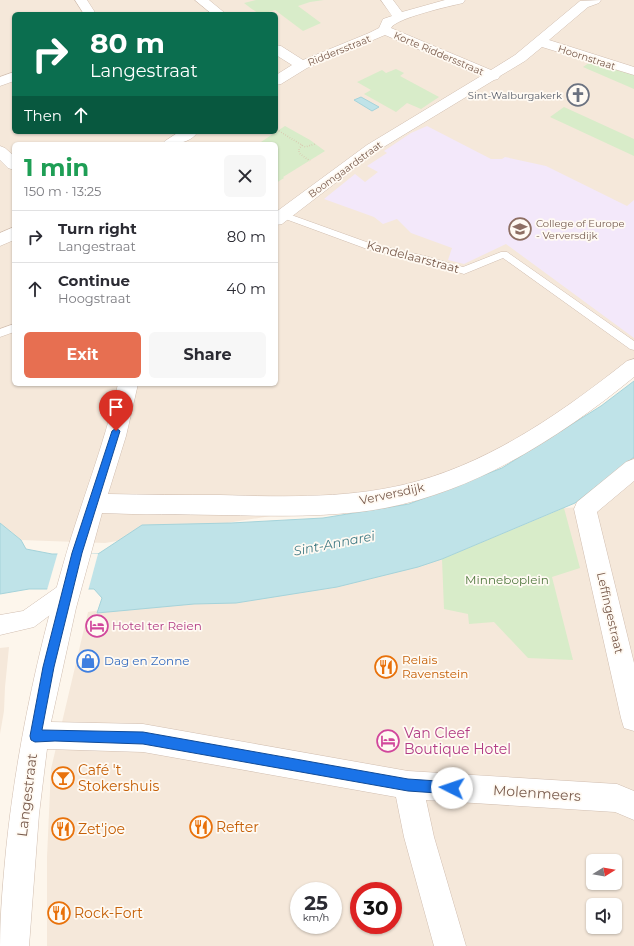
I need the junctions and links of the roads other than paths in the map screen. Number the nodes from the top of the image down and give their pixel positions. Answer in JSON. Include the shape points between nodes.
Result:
{"nodes":[{"id":1,"x":81,"y":0,"type":"edge"},
{"id":2,"x":201,"y":0,"type":"edge"},
{"id":3,"x":387,"y":0,"type":"edge"},
{"id":4,"x":459,"y":0,"type":"edge"},
{"id":5,"x":595,"y":0,"type":"edge"},
{"id":6,"x":89,"y":12,"type":"edge"},
{"id":7,"x":217,"y":12,"type":"edge"},
{"id":8,"x":399,"y":17,"type":"junction"},
{"id":9,"x":384,"y":30,"type":"junction"},
{"id":10,"x":541,"y":42,"type":"junction"},
{"id":11,"x":278,"y":50,"type":"edge"},
{"id":12,"x":302,"y":65,"type":"junction"},
{"id":13,"x":634,"y":72,"type":"edge"},
{"id":14,"x":493,"y":76,"type":"junction"},
{"id":15,"x":12,"y":77,"type":"edge"},
{"id":16,"x":278,"y":80,"type":"edge"},
{"id":17,"x":0,"y":82,"type":"edge"},
{"id":18,"x":187,"y":134,"type":"edge"},
{"id":19,"x":173,"y":142,"type":"edge"},
{"id":20,"x":0,"y":151,"type":"edge"},
{"id":21,"x":12,"y":163,"type":"edge"},
{"id":22,"x":280,"y":218,"type":"edge"},
{"id":23,"x":12,"y":234,"type":"edge"},
{"id":24,"x":0,"y":240,"type":"edge"},
{"id":25,"x":12,"y":329,"type":"edge"},
{"id":26,"x":0,"y":333,"type":"edge"},
{"id":27,"x":634,"y":346,"type":"edge"},
{"id":28,"x":634,"y":366,"type":"edge"},
{"id":29,"x":127,"y":386,"type":"edge"},
{"id":30,"x":634,"y":468,"type":"edge"},
{"id":31,"x":93,"y":503,"type":"junction"},
{"id":32,"x":67,"y":591,"type":"junction"},
{"id":33,"x":0,"y":625,"type":"edge"},
{"id":34,"x":634,"y":718,"type":"edge"},
{"id":35,"x":35,"y":736,"type":"junction"},
{"id":36,"x":408,"y":785,"type":"junction"},
{"id":37,"x":634,"y":806,"type":"edge"},
{"id":38,"x":13,"y":946,"type":"edge"},
{"id":39,"x":450,"y":946,"type":"edge"}],
"edges":[{"from":1,"to":6,"type":"street"},
{"from":2,"to":7,"type":"street"},
{"from":3,"to":8,"type":"street"},
{"from":4,"to":8,"type":"street"},
{"from":5,"to":10,"type":"street","name":"Boomgaardstraat","via":[[584,4]]},
{"from":8,"to":9,"type":"street","name":"Riddersstraat","via":[[388,22]]},
{"from":9,"to":12,"type":"street","name":"Riddersstraat"},
{"from":9,"to":14,"type":"street","name":"Korte Riddersstraat"},
{"from":10,"to":13,"type":"street","name":"Hoornstraat"},
{"from":10,"to":14,"type":"street","name":"Boomgaardstraat"},
{"from":11,"to":12,"type":"street"},
{"from":12,"to":16,"type":"street","name":"Riddersstraat"},
{"from":14,"to":22,"type":"street","name":"Boomgaardstraat","via":[[366,153]]},
{"from":15,"to":17,"type":"street"},
{"from":18,"to":19,"type":"street"},
{"from":20,"to":21,"type":"street"},
{"from":22,"to":27,"type":"lane","name":"Kandelaarstraat","via":[[370,247],[464,271],[504,254]]},
{"from":23,"to":24,"type":"street"},
{"from":25,"to":26,"type":"lane"},
{"from":28,"to":31,"type":"street","name":"Verversdijk","via":[[605,390],[498,459],[442,482],[386,498],[323,506]]},
{"from":29,"to":31,"type":"street","name":"Langestraat"},
{"from":30,"to":34,"type":"street","name":"Leffingestraat","via":[[585,509]]},
{"from":31,"to":32,"type":"street","name":"Langestraat"},
{"from":32,"to":33,"type":"street","via":[[28,620]]},
{"from":32,"to":35,"type":"street","name":"Langestraat"},
{"from":35,"to":36,"type":"street","name":"Molenmeers","via":[[143,738]]},
{"from":35,"to":38,"type":"street","name":"Langestraat","via":[[21,840]]},
{"from":36,"to":37,"type":"street","name":"Molenmeers","via":[[616,798]]},
{"from":36,"to":39,"type":"street","via":[[419,837]]}]}
